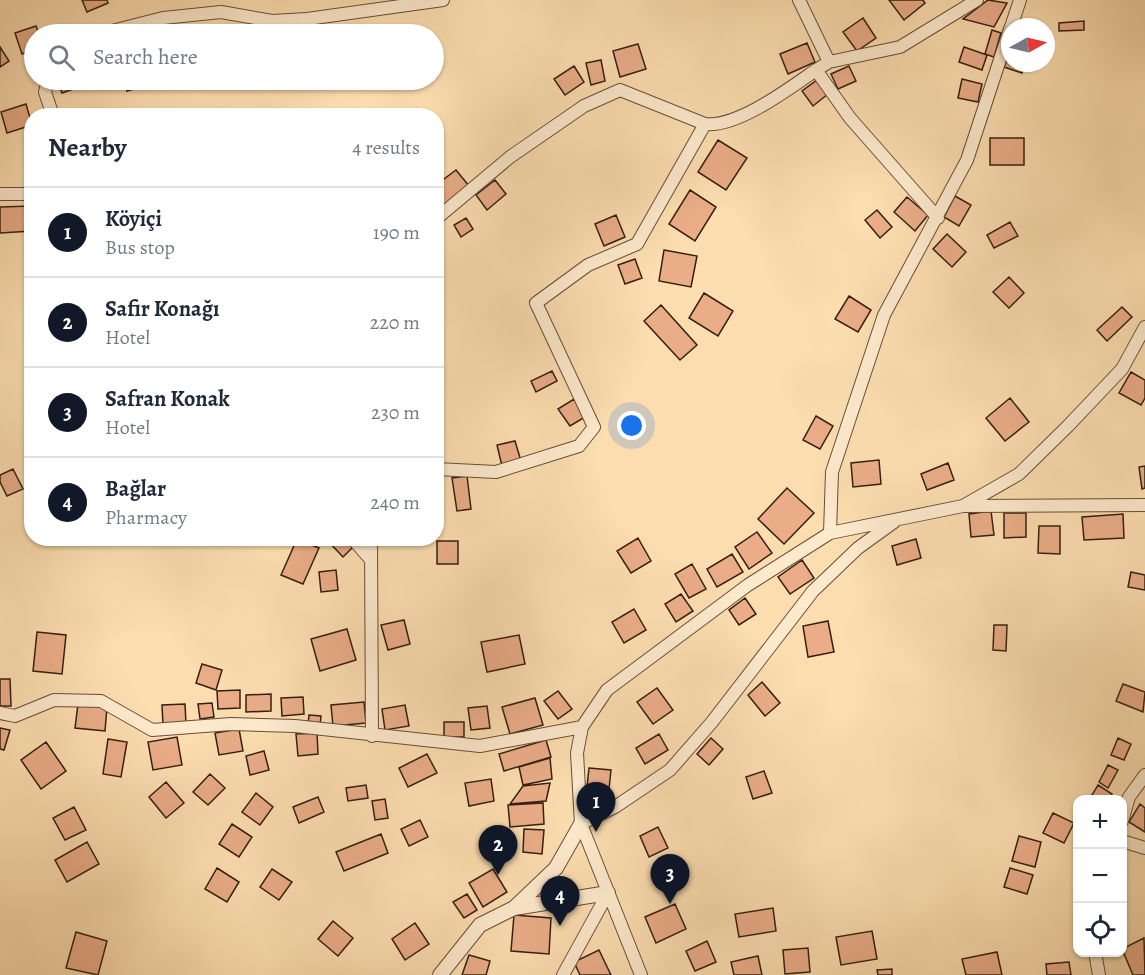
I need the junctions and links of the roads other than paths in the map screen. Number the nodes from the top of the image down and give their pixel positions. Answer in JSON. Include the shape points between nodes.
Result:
{"nodes":[{"id":1,"x":444,"y":0,"type":"edge"},
{"id":2,"x":799,"y":0,"type":"edge"},
{"id":3,"x":977,"y":0,"type":"edge"},
{"id":4,"x":1020,"y":0,"type":"edge"},
{"id":5,"x":1014,"y":18,"type":"edge"},
{"id":6,"x":139,"y":24,"type":"edge"},
{"id":7,"x":1001,"y":56,"type":"edge"},
{"id":8,"x":829,"y":62,"type":"junction"},
{"id":9,"x":816,"y":70,"type":"junction"},
{"id":10,"x":46,"y":90,"type":"edge"},
{"id":11,"x":50,"y":108,"type":"edge"},
{"id":12,"x":705,"y":124,"type":"junction"},
{"id":13,"x":0,"y":194,"type":"edge"},
{"id":14,"x":24,"y":194,"type":"edge"},
{"id":15,"x":444,"y":212,"type":"edge"},
{"id":16,"x":938,"y":218,"type":"junction"},
{"id":17,"x":1145,"y":327,"type":"edge"},
{"id":18,"x":444,"y":469,"type":"edge"},
{"id":19,"x":1145,"y":505,"type":"edge"},
{"id":20,"x":963,"y":506,"type":"junction"},
{"id":21,"x":897,"y":520,"type":"junction"},
{"id":22,"x":830,"y":533,"type":"junction"},
{"id":23,"x":359,"y":546,"type":"edge"},
{"id":24,"x":371,"y":546,"type":"edge"},
{"id":25,"x":372,"y":560,"type":"junction"},
{"id":26,"x":0,"y":713,"type":"edge"},
{"id":27,"x":582,"y":727,"type":"junction"},
{"id":28,"x":372,"y":736,"type":"junction"},
{"id":29,"x":1145,"y":775,"type":"edge"},
{"id":30,"x":1127,"y":804,"type":"edge"},
{"id":31,"x":581,"y":824,"type":"junction"},
{"id":32,"x":1127,"y":843,"type":"edge"},
{"id":33,"x":1145,"y":848,"type":"edge"},
{"id":34,"x":608,"y":893,"type":"junction"},
{"id":35,"x":514,"y":908,"type":"junction"},
{"id":36,"x":1096,"y":957,"type":"edge"},
{"id":37,"x":440,"y":975,"type":"edge"},
{"id":38,"x":563,"y":975,"type":"edge"},
{"id":39,"x":640,"y":975,"type":"edge"},
{"id":40,"x":1099,"y":975,"type":"edge"}],
"edges":[{"from":1,"to":6,"type":"street","via":[[307,19],[272,21],[221,12]]},
{"from":2,"to":8,"type":"street"},
{"from":3,"to":8,"type":"street","via":[[900,47]]},
{"from":4,"to":5,"type":"street"},
{"from":7,"to":16,"type":"street","via":[[967,160]]},
{"from":8,"to":9,"type":"street"},
{"from":9,"to":12,"type":"street","via":[[770,102],[716,126]]},
{"from":9,"to":16,"type":"street","via":[[850,118]]},
{"from":10,"to":11,"type":"street"},
{"from":12,"to":15,"type":"street","via":[[620,90],[584,106],[510,157]]},
{"from":12,"to":18,"type":"street","via":[[637,244],[588,265],[536,303],[594,427],[579,446],[496,472]]},
{"from":13,"to":14,"type":"street"},
{"from":16,"to":22,"type":"street","via":[[884,315],[832,472]]},
{"from":17,"to":20,"type":"street","via":[[1122,369],[1068,426],[1018,474]]},
{"from":19,"to":20,"type":"street"},
{"from":20,"to":21,"type":"street"},
{"from":21,"to":22,"type":"street"},
{"from":21,"to":31,"type":"street","via":[[858,548],[813,591],[670,770],[615,807]]},
{"from":22,"to":27,"type":"street","via":[[748,585],[607,690]]},
{"from":23,"to":25,"type":"street"},
{"from":24,"to":25,"type":"street"},
{"from":25,"to":28,"type":"street"},
{"from":26,"to":28,"type":"street","via":[[15,716],[54,700],[101,701],[152,730],[231,724],[295,726]]},
{"from":27,"to":28,"type":"street","via":[[480,746]]},
{"from":27,"to":31,"type":"street","via":[[577,753]]},
{"from":29,"to":30,"type":"street"},
{"from":31,"to":34,"type":"street"},
{"from":31,"to":35,"type":"street","via":[[556,868]]},
{"from":32,"to":33,"type":"street"},
{"from":34,"to":35,"type":"street"},
{"from":34,"to":38,"type":"street"},
{"from":34,"to":39,"type":"street"},
{"from":35,"to":37,"type":"street","via":[[480,925]]},
{"from":36,"to":40,"type":"street"}]}
